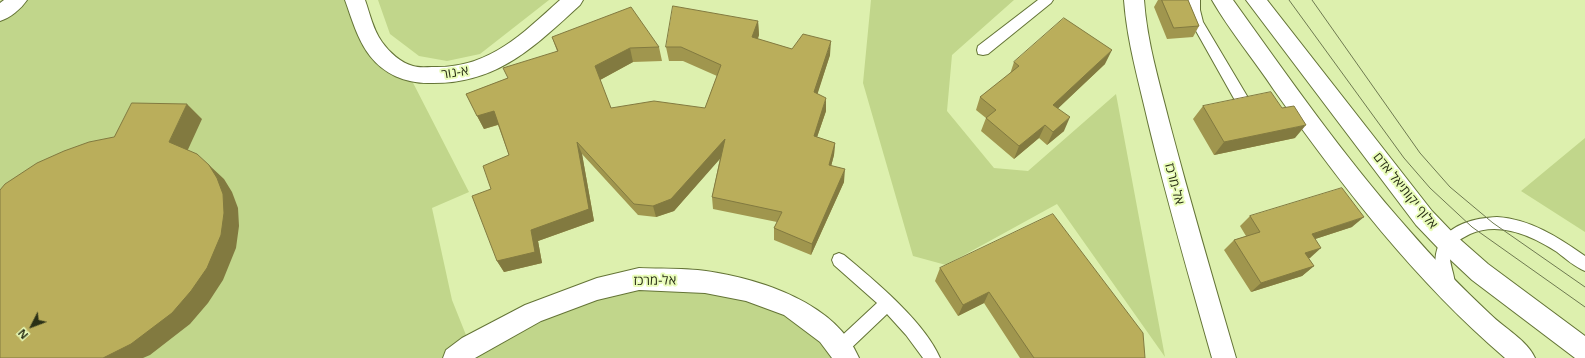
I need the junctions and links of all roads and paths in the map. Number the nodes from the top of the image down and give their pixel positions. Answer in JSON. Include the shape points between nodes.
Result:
{"nodes":[{"id":1,"x":17,"y":0,"type":"edge"},
{"id":2,"x":355,"y":0,"type":"edge"},
{"id":3,"x":573,"y":0,"type":"edge"},
{"id":4,"x":1047,"y":0,"type":"edge"},
{"id":5,"x":1194,"y":0,"type":"edge"},
{"id":6,"x":1222,"y":0,"type":"edge"},
{"id":7,"x":1256,"y":0,"type":"edge"},
{"id":8,"x":1135,"y":2,"type":"edge"},
{"id":9,"x":0,"y":14,"type":"edge"},
{"id":10,"x":983,"y":50,"type":"dead end"},
{"id":11,"x":1242,"y":100,"type":"edge"},
{"id":12,"x":1447,"y":242,"type":"junction"},
{"id":13,"x":839,"y":260,"type":"dead end"},
{"id":14,"x":1585,"y":264,"type":"edge"},
{"id":15,"x":1450,"y":292,"type":"junction"},
{"id":16,"x":888,"y":303,"type":"junction"},
{"id":17,"x":1585,"y":351,"type":"edge"},
{"id":18,"x":844,"y":353,"type":"edge"},
{"id":19,"x":456,"y":358,"type":"edge"},
{"id":20,"x":932,"y":358,"type":"edge"},
{"id":21,"x":1224,"y":358,"type":"edge"},
{"id":22,"x":1523,"y":358,"type":"edge"}],
"edges":[{"from":1,"to":9,"type":"street"},
{"from":2,"to":3,"type":"street","name":"א-נור","via":[[374,47],[389,62],[408,73],[436,77],[466,74],[490,64],[541,30]]},
{"from":4,"to":10,"type":"lane"},
{"from":5,"to":11,"type":"lane","via":[[1197,22]]},
{"from":6,"to":15,"type":"street","via":[[1340,164],[1399,236]]},
{"from":7,"to":12,"type":"street","name":"אלוף יקותיאל אדם","via":[[1424,218]]},
{"from":8,"to":21,"type":"street","name":"אל-מרכז","via":[[1143,58],[1174,186]]},
{"from":12,"to":14,"type":"lane","via":[[1464,229],[1493,223],[1507,224],[1523,227],[1542,236]]},
{"from":12,"to":15,"type":"lane","via":[[1443,254],[1444,272]]},
{"from":12,"to":17,"type":"street","name":"אלוף יקותיאל אדם","via":[[1480,272]]},
{"from":13,"to":16,"type":"lane"},
{"from":15,"to":22,"type":"street"},
{"from":16,"to":18,"type":"lane"},
{"from":16,"to":20,"type":"lane","via":[[921,341]]},
{"from":18,"to":19,"type":"street","name":"אל-מרכז","via":[[829,334],[792,308],[746,290],[705,282],[639,279],[597,289],[533,313],[471,346]]}]}
